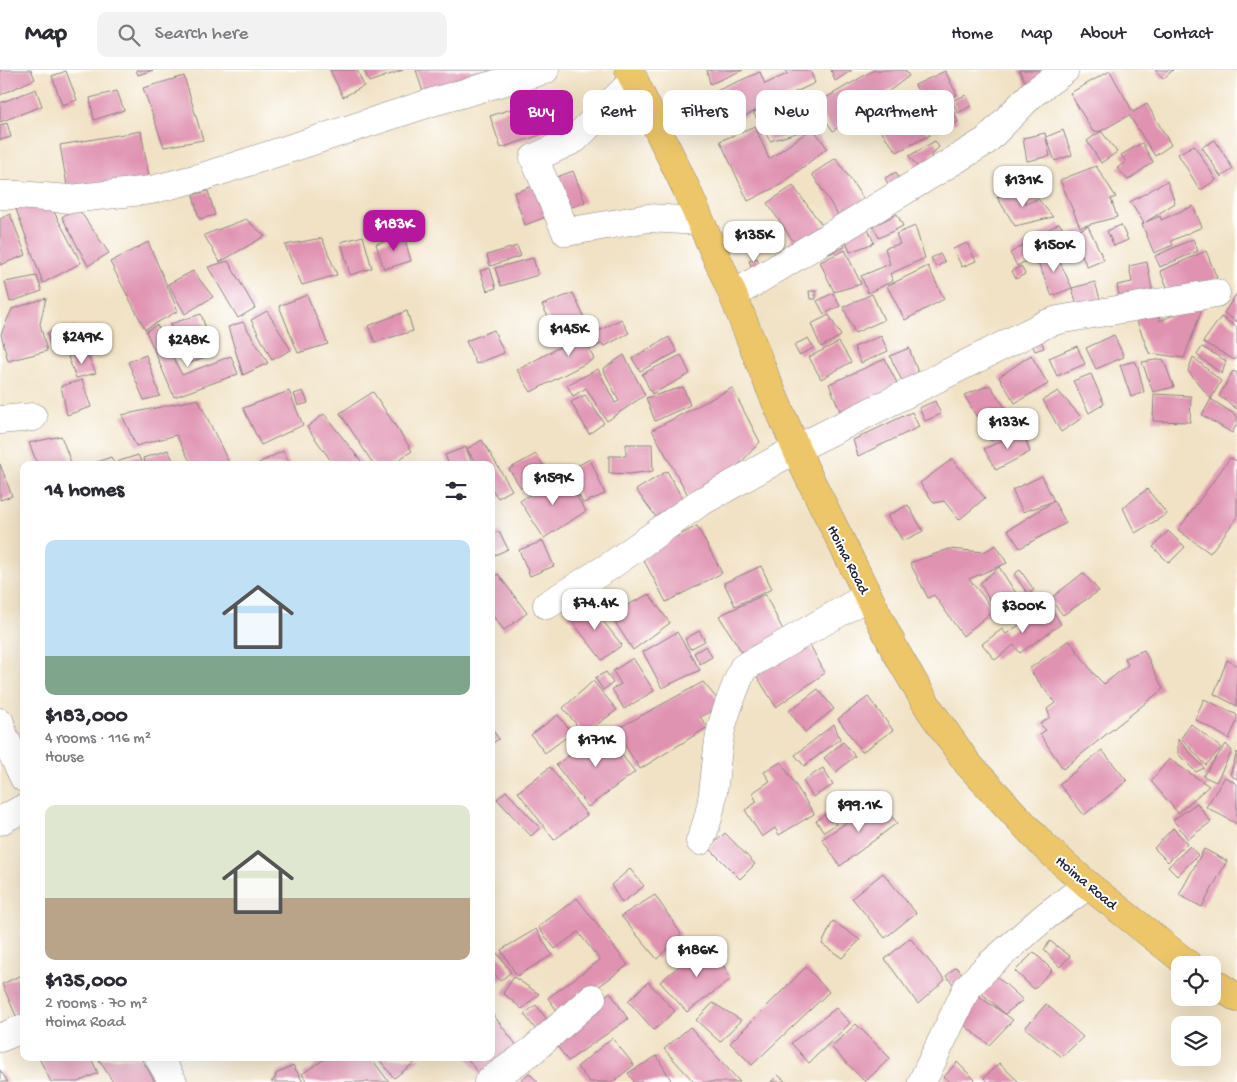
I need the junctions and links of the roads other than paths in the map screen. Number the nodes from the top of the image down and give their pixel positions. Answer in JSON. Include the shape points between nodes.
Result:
{"nodes":[{"id":1,"x":545,"y":70,"type":"edge"},
{"id":2,"x":1065,"y":70,"type":"edge"},
{"id":3,"x":632,"y":75,"type":"edge"},
{"id":4,"x":0,"y":195,"type":"edge"},
{"id":5,"x":699,"y":221,"type":"junction"},
{"id":6,"x":1216,"y":294,"type":"dead end"},
{"id":7,"x":733,"y":295,"type":"junction"},
{"id":8,"x":33,"y":417,"type":"dead end"},
{"id":9,"x":0,"y":420,"type":"edge"},
{"id":10,"x":796,"y":449,"type":"junction"},
{"id":11,"x":868,"y":596,"type":"junction"},
{"id":12,"x":548,"y":606,"type":"dead end"},
{"id":13,"x":9,"y":729,"type":"edge"},
{"id":14,"x":20,"y":765,"type":"edge"},
{"id":15,"x":20,"y":810,"type":"edge"},
{"id":16,"x":0,"y":821,"type":"edge"},
{"id":17,"x":700,"y":841,"type":"dead end"},
{"id":18,"x":1088,"y":885,"type":"junction"},
{"id":19,"x":1178,"y":956,"type":"edge"},
{"id":20,"x":1221,"y":987,"type":"edge"},
{"id":21,"x":592,"y":998,"type":"dead end"},
{"id":22,"x":1237,"y":998,"type":"edge"},
{"id":23,"x":20,"y":1030,"type":"edge"},
{"id":24,"x":0,"y":1038,"type":"edge"},
{"id":25,"x":161,"y":1061,"type":"edge"},
{"id":26,"x":173,"y":1082,"type":"edge"},
{"id":27,"x":488,"y":1082,"type":"edge"},
{"id":28,"x":922,"y":1082,"type":"edge"}],
"edges":[{"from":1,"to":4,"type":"street","via":[[151,190],[70,199]]},
{"from":2,"to":7,"type":"street","via":[[1032,94],[986,141]]},
{"from":3,"to":5,"type":"main road","name":"Hoima Road"},
{"from":3,"to":5,"type":"street","via":[[575,139],[534,158],[566,232],[648,218]]},
{"from":5,"to":7,"type":"main road","name":"Hoima Road"},
{"from":6,"to":10,"type":"street","via":[[1046,324]]},
{"from":7,"to":10,"type":"main road","name":"Hoima Road"},
{"from":8,"to":9,"type":"street"},
{"from":10,"to":11,"type":"main road","name":"Hoima Road"},
{"from":10,"to":12,"type":"street","via":[[699,502]]},
{"from":11,"to":17,"type":"street","via":[[742,668],[721,730],[714,798]]},
{"from":11,"to":18,"type":"main road","name":"Hoima Road","via":[[920,693],[968,764],[1044,846]]},
{"from":13,"to":14,"type":"street"},
{"from":15,"to":16,"type":"street"},
{"from":18,"to":19,"type":"main road","name":"Hoima Road"},
{"from":18,"to":28,"type":"street","via":[[1039,921],[968,988]]},
{"from":20,"to":22,"type":"main road"},
{"from":21,"to":27,"type":"street","via":[[533,1050]]},
{"from":23,"to":24,"type":"street"},
{"from":25,"to":26,"type":"street"}]}
